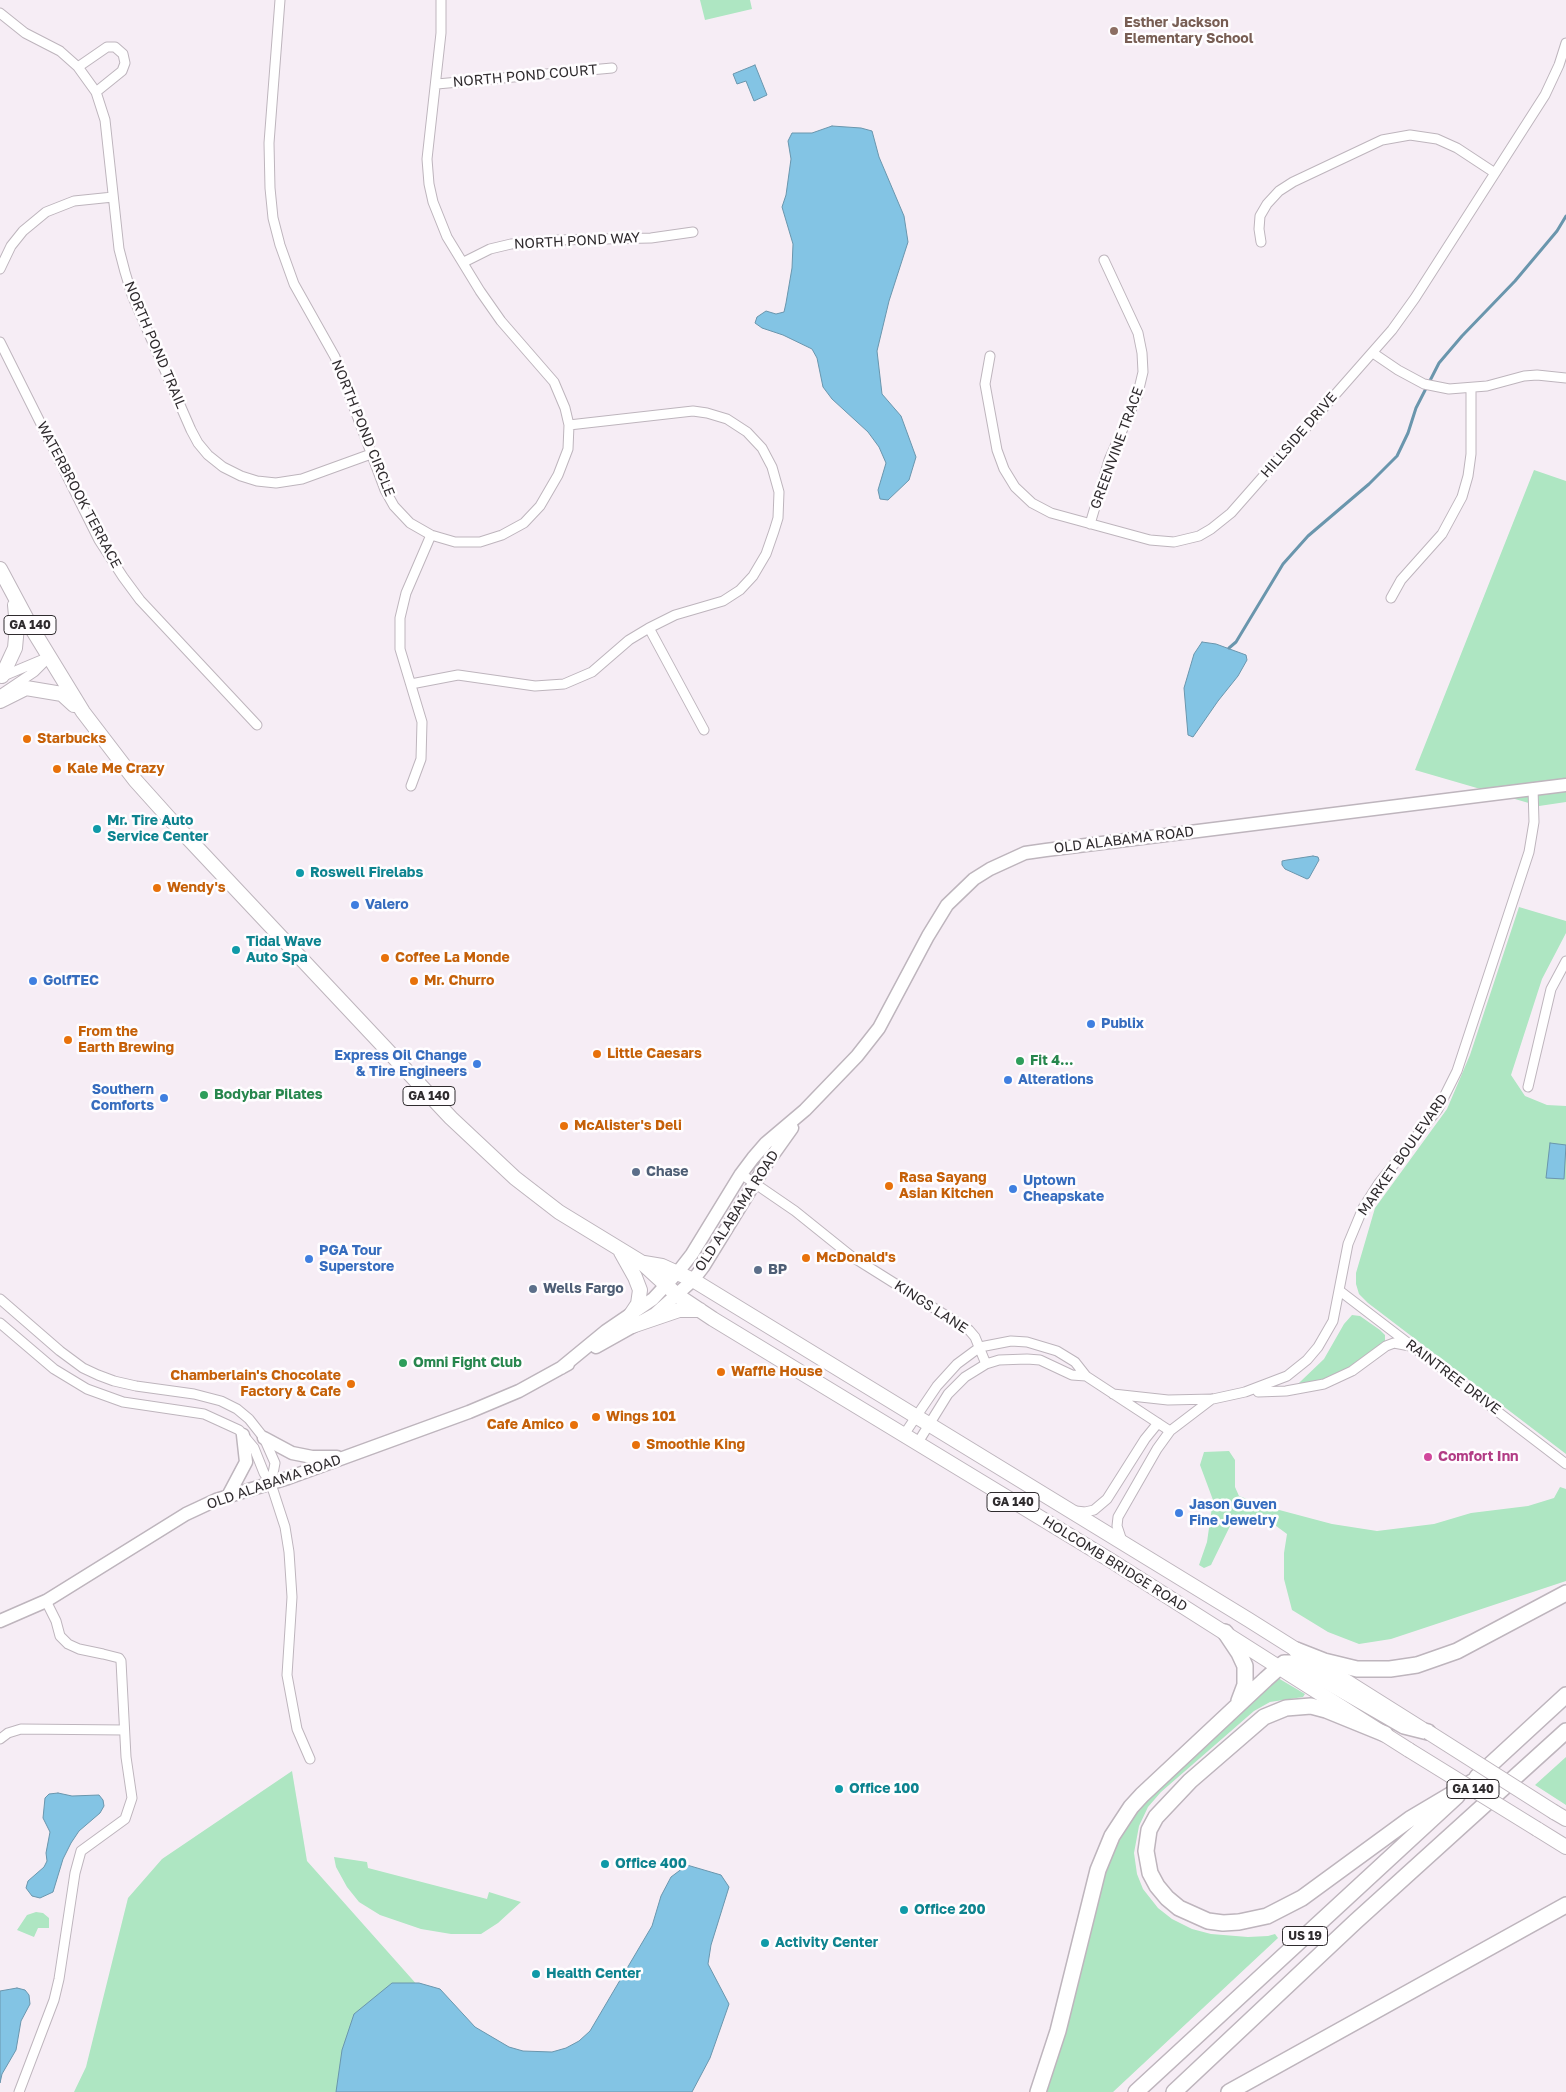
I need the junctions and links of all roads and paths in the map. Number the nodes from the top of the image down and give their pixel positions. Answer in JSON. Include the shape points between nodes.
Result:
{"nodes":[{"id":1,"x":280,"y":0,"type":"edge"},
{"id":2,"x":441,"y":0,"type":"edge"},
{"id":3,"x":0,"y":13,"type":"edge"},
{"id":4,"x":1566,"y":43,"type":"edge"},
{"id":5,"x":78,"y":67,"type":"junction"},
{"id":6,"x":612,"y":68,"type":"dead end"},
{"id":7,"x":437,"y":84,"type":"junction"},
{"id":8,"x":96,"y":92,"type":"junction"},
{"id":9,"x":1495,"y":173,"type":"junction"},
{"id":10,"x":112,"y":197,"type":"junction"},
{"id":11,"x":693,"y":232,"type":"dead end"},
{"id":12,"x":1261,"y":242,"type":"dead end"},
{"id":13,"x":1104,"y":260,"type":"dead end"},
{"id":14,"x":464,"y":262,"type":"junction"},
{"id":15,"x":1,"y":263,"type":"edge"},
{"id":16,"x":0,"y":342,"type":"edge"},
{"id":17,"x":1373,"y":353,"type":"junction"},
{"id":18,"x":990,"y":356,"type":"dead end"},
{"id":19,"x":1566,"y":378,"type":"edge"},
{"id":20,"x":1471,"y":389,"type":"junction"},
{"id":21,"x":568,"y":425,"type":"junction"},
{"id":22,"x":371,"y":454,"type":"junction"},
{"id":23,"x":1090,"y":524,"type":"junction"},
{"id":24,"x":431,"y":535,"type":"junction"},
{"id":25,"x":0,"y":569,"type":"edge"},
{"id":26,"x":12,"y":592,"type":"junction"},
{"id":27,"x":1391,"y":598,"type":"dead end"},
{"id":28,"x":649,"y":628,"type":"junction"},
{"id":29,"x":49,"y":657,"type":"junction"},
{"id":30,"x":1,"y":676,"type":"edge"},
{"id":31,"x":411,"y":684,"type":"junction"},
{"id":32,"x":0,"y":696,"type":"edge"},
{"id":33,"x":0,"y":701,"type":"edge"},
{"id":34,"x":83,"y":712,"type":"junction"},
{"id":35,"x":257,"y":725,"type":"dead end"},
{"id":36,"x":704,"y":730,"type":"dead end"},
{"id":37,"x":1566,"y":785,"type":"edge"},
{"id":38,"x":411,"y":786,"type":"dead end"},
{"id":39,"x":1533,"y":788,"type":"junction"},
{"id":40,"x":1566,"y":961,"type":"edge"},
{"id":41,"x":1528,"y":1087,"type":"dead end"},
{"id":42,"x":805,"y":1110,"type":"junction"},
{"id":43,"x":741,"y":1174,"type":"junction"},
{"id":44,"x":754,"y":1182,"type":"junction"},
{"id":45,"x":619,"y":1249,"type":"junction"},
{"id":46,"x":641,"y":1262,"type":"junction"},
{"id":47,"x":678,"y":1272,"type":"junction"},
{"id":48,"x":693,"y":1280,"type":"junction"},
{"id":49,"x":672,"y":1290,"type":"junction"},
{"id":50,"x":1340,"y":1291,"type":"junction"},
{"id":51,"x":0,"y":1299,"type":"edge"},
{"id":52,"x":700,"y":1310,"type":"junction"},
{"id":53,"x":631,"y":1321,"type":"junction"},
{"id":54,"x":0,"y":1323,"type":"edge"},
{"id":55,"x":1413,"y":1346,"type":"junction"},
{"id":56,"x":980,"y":1347,"type":"junction"},
{"id":57,"x":986,"y":1364,"type":"junction"},
{"id":58,"x":1086,"y":1376,"type":"junction"},
{"id":59,"x":1245,"y":1392,"type":"junction"},
{"id":60,"x":1112,"y":1394,"type":"junction"},
{"id":61,"x":1213,"y":1399,"type":"junction"},
{"id":62,"x":916,"y":1417,"type":"junction"},
{"id":63,"x":1158,"y":1423,"type":"junction"},
{"id":64,"x":929,"y":1425,"type":"junction"},
{"id":65,"x":1170,"y":1431,"type":"junction"},
{"id":66,"x":243,"y":1435,"type":"junction"},
{"id":67,"x":903,"y":1436,"type":"junction"},
{"id":68,"x":264,"y":1438,"type":"junction"},
{"id":69,"x":917,"y":1444,"type":"junction"},
{"id":70,"x":347,"y":1457,"type":"junction"},
{"id":71,"x":1566,"y":1464,"type":"edge"},
{"id":72,"x":271,"y":1484,"type":"junction"},
{"id":73,"x":228,"y":1496,"type":"junction"},
{"id":74,"x":1069,"y":1510,"type":"junction"},
{"id":75,"x":1124,"y":1544,"type":"junction"},
{"id":76,"x":1566,"y":1593,"type":"edge"},
{"id":77,"x":46,"y":1601,"type":"junction"},
{"id":78,"x":0,"y":1621,"type":"edge"},
{"id":79,"x":1225,"y":1632,"type":"junction"},
{"id":80,"x":1296,"y":1650,"type":"junction"},
{"id":81,"x":1279,"y":1667,"type":"junction"},
{"id":82,"x":1566,"y":1695,"type":"edge"},
{"id":83,"x":1231,"y":1712,"type":"junction"},
{"id":84,"x":124,"y":1730,"type":"junction"},
{"id":85,"x":1566,"y":1731,"type":"edge"},
{"id":86,"x":1428,"y":1732,"type":"junction"},
{"id":87,"x":1385,"y":1734,"type":"junction"},
{"id":88,"x":0,"y":1739,"type":"edge"},
{"id":89,"x":310,"y":1759,"type":"dead end"},
{"id":90,"x":1474,"y":1781,"type":"junction"},
{"id":91,"x":1560,"y":1815,"type":"edge"},
{"id":92,"x":1566,"y":1847,"type":"edge"},
{"id":93,"x":1566,"y":1896,"type":"edge"},
{"id":94,"x":1566,"y":1905,"type":"edge"},
{"id":95,"x":1537,"y":1921,"type":"junction"},
{"id":96,"x":19,"y":2092,"type":"edge"},
{"id":97,"x":1038,"y":2092,"type":"edge"},
{"id":98,"x":1136,"y":2092,"type":"edge"},
{"id":99,"x":1174,"y":2092,"type":"edge"},
{"id":100,"x":1229,"y":2092,"type":"edge"}],
"edges":[{"from":1,"to":22,"type":"street","name":"NORTH POND CIRCLE","via":[[270,143],[274,218],[294,284],[334,357]]},
{"from":2,"to":7,"type":"street","name":"NORTH POND CIRCLE"},
{"from":3,"to":5,"type":"street","name":"NORTH POND TRAIL","via":[[12,24],[60,51]]},
{"from":4,"to":9,"type":"street","name":"HILLSIDE DRIVE","via":[[1544,94]]},
{"from":5,"to":8,"type":"street","name":"NORTH POND TRAIL"},
{"from":5,"to":8,"type":"street","via":[[107,47],[115,47],[123,54],[125,63],[122,71]]},
{"from":6,"to":7,"type":"street","name":"NORTH POND COURT"},
{"from":7,"to":14,"type":"street","name":"NORTH POND CIRCLE","via":[[427,159],[428,184],[440,222]]},
{"from":8,"to":10,"type":"street","name":"NORTH POND TRAIL","via":[[105,120]]},
{"from":9,"to":12,"type":"street","via":[[1437,139],[1410,135],[1382,140],[1293,182],[1279,192],[1260,216]]},
{"from":9,"to":17,"type":"street","name":"HILLSIDE DRIVE","via":[[1415,298]]},
{"from":10,"to":15,"type":"street","via":[[74,201],[46,212],[23,231]]},
{"from":10,"to":22,"type":"street","name":"NORTH POND TRAIL","via":[[119,249],[132,295],[190,430],[208,455],[241,476],[276,483],[302,479]]},
{"from":11,"to":14,"type":"street","name":"NORTH POND WAY","via":[[652,238],[511,244],[490,249]]},
{"from":13,"to":23,"type":"street","name":"GREENVINE TRACE","via":[[1138,333],[1143,372],[1138,397],[1110,460]]},
{"from":14,"to":21,"type":"street","name":"NORTH POND CIRCLE","via":[[501,320],[554,382]]},
{"from":16,"to":35,"type":"street","name":"WATERBROOK TERRACE","via":[[99,540],[123,577],[140,600]]},
{"from":17,"to":20,"type":"street","via":[[1424,384]]},
{"from":17,"to":23,"type":"street","name":"HILLSIDE DRIVE","via":[[1231,513],[1211,530],[1187,539],[1162,542]]},
{"from":18,"to":23,"type":"street","name":"HILLSIDE DRIVE","via":[[985,384],[997,450],[1004,469],[1015,487],[1032,502],[1051,513]]},
{"from":19,"to":20,"type":"street","via":[[1537,375]]},
{"from":20,"to":27,"type":"street","via":[[1472,454],[1462,498],[1442,534],[1401,580]]},
{"from":21,"to":24,"type":"street","name":"NORTH POND CIRCLE","via":[[568,449],[558,475],[540,506],[524,523],[502,536],[480,542],[454,542]]},
{"from":21,"to":28,"type":"street","via":[[680,411],[707,412],[727,419],[747,432],[762,448],[772,467],[779,492],[778,518],[766,554],[753,576],[740,590],[723,600],[675,615]]},
{"from":22,"to":24,"type":"street","name":"NORTH POND CIRCLE","via":[[394,506],[410,523]]},
{"from":24,"to":31,"type":"street","via":[[406,593],[400,618],[400,649]]},
{"from":25,"to":26,"type":"main road","name":"HOLCOMB BRIDGE ROAD","number":"GA 140"},
{"from":26,"to":29,"type":"main road","name":"HOLCOMB BRIDGE ROAD","number":"GA 140"},
{"from":26,"to":30,"type":"main road","via":[[17,615],[16,637],[12,657]]},
{"from":28,"to":31,"type":"street","via":[[629,640],[592,672],[564,684],[534,686],[458,676]]},
{"from":28,"to":36,"type":"street"},
{"from":29,"to":30,"type":"street"},
{"from":29,"to":32,"type":"street"},
{"from":29,"to":34,"type":"main road","name":"HOLCOMB BRIDGE ROAD","number":"GA 140"},
{"from":31,"to":38,"type":"street","via":[[422,722],[421,759]]},
{"from":33,"to":34,"type":"main road","via":[[26,688],[39,689],[62,694]]},
{"from":34,"to":45,"type":"main road","name":"HOLCOMB BRIDGE ROAD","number":"GA 140","via":[[124,767],[170,819],[457,1125],[545,1202]]},
{"from":37,"to":39,"type":"street","name":"OLD ALABAMA ROAD"},
{"from":39,"to":42,"type":"street","name":"OLD ALABAMA ROAD","via":[[1046,850],[1008,860],[974,879],[948,905],[879,1028]]},
{"from":39,"to":50,"type":"street","name":"MARKET BOULEVARD","via":[[1534,822],[1529,852],[1457,1071],[1438,1109],[1363,1208],[1348,1244]]},
{"from":40,"to":41,"type":"street","via":[[1551,989]]},
{"from":42,"to":43,"type":"street","name":"OLD ALABAMA ROAD","via":[[766,1143]]},
{"from":42,"to":44,"type":"street","name":"OLD ALABAMA ROAD"},
{"from":43,"to":44,"type":"street","name":"KINGS LANE"},
{"from":43,"to":47,"type":"street","name":"OLD ALABAMA ROAD"},
{"from":44,"to":48,"type":"street","name":"OLD ALABAMA ROAD"},
{"from":44,"to":56,"type":"street","name":"KINGS LANE","via":[[851,1256],[970,1330]]},
{"from":45,"to":46,"type":"main road","name":"HOLCOMB BRIDGE ROAD","number":"GA 140"},
{"from":45,"to":53,"type":"main road","via":[[640,1290]]},
{"from":46,"to":47,"type":"main road","name":"HOLCOMB BRIDGE ROAD","number":"GA 140"},
{"from":46,"to":49,"type":"main road","name":"HOLCOMB BRIDGE ROAD","number":"GA 140"},
{"from":47,"to":48,"type":"main road","name":"HOLCOMB BRIDGE ROAD","number":"GA 140"},
{"from":47,"to":49,"type":"street","name":"OLD ALABAMA ROAD"},
{"from":48,"to":49,"type":"street","name":"OLD ALABAMA ROAD"},
{"from":48,"to":62,"type":"main road","name":"HOLCOMB BRIDGE ROAD","number":"GA 140"},
{"from":49,"to":52,"type":"main road","name":"HOLCOMB BRIDGE ROAD","number":"GA 140"},
{"from":49,"to":53,"type":"street","name":"OLD ALABAMA ROAD","via":[[653,1299]]},
{"from":50,"to":55,"type":"street","name":"RAINTREE DRIVE"},
{"from":50,"to":59,"type":"street","name":"MARKET BOULEVARD","via":[[1333,1321],[1308,1360],[1287,1376]]},
{"from":51,"to":68,"type":"street","via":[[83,1368],[114,1382],[222,1401],[249,1418]]},
{"from":52,"to":53,"type":"main road","via":[[679,1310]]},
{"from":52,"to":67,"type":"main road","name":"HOLCOMB BRIDGE ROAD","number":"GA 140"},
{"from":53,"to":70,"type":"street","name":"OLD ALABAMA ROAD","via":[[606,1331],[561,1368],[502,1398]]},
{"from":54,"to":66,"type":"street","via":[[54,1370],[87,1389],[123,1402],[204,1414],[223,1421]]},
{"from":55,"to":59,"type":"street","via":[[1386,1346],[1352,1371],[1324,1384],[1286,1391]]},
{"from":55,"to":71,"type":"street","name":"RAINTREE DRIVE"},
{"from":56,"to":57,"type":"street","name":"KINGS LANE"},
{"from":56,"to":58,"type":"street","name":"MARKET BOULEVARD","via":[[1011,1341],[1042,1345],[1076,1362]]},
{"from":56,"to":62,"type":"street","name":"MARKET BOULEVARD","via":[[945,1375]]},
{"from":57,"to":58,"type":"street","name":"MARKET BOULEVARD","via":[[999,1360],[1040,1360],[1072,1375]]},
{"from":57,"to":64,"type":"street","name":"MARKET BOULEVARD","via":[[956,1385]]},
{"from":58,"to":60,"type":"street","name":"MARKET BOULEVARD"},
{"from":59,"to":61,"type":"street","name":"MARKET BOULEVARD"},
{"from":60,"to":61,"type":"street","name":"MARKET BOULEVARD","via":[[1153,1399]]},
{"from":60,"to":63,"type":"street","name":"MARKET BOULEVARD"},
{"from":61,"to":65,"type":"street","name":"MARKET BOULEVARD"},
{"from":62,"to":64,"type":"main road","name":"HOLCOMB BRIDGE ROAD","number":"GA 140"},
{"from":62,"to":67,"type":"street","name":"MARKET BOULEVARD"},
{"from":63,"to":65,"type":"street","name":"MARKET BOULEVARD"},
{"from":63,"to":74,"type":"street","via":[[1101,1506],[1085,1512]]},
{"from":64,"to":69,"type":"street","name":"MARKET BOULEVARD"},
{"from":64,"to":74,"type":"main road","name":"HOLCOMB BRIDGE ROAD","number":"GA 140"},
{"from":65,"to":75,"type":"street","via":[[1120,1509],[1116,1523]]},
{"from":66,"to":72,"type":"street","via":[[254,1448]]},
{"from":66,"to":73,"type":"street","via":[[246,1462]]},
{"from":67,"to":69,"type":"main road","name":"HOLCOMB BRIDGE ROAD","number":"GA 140"},
{"from":68,"to":70,"type":"street","via":[[292,1453],[312,1457]]},
{"from":68,"to":72,"type":"street","via":[[275,1463]]},
{"from":69,"to":79,"type":"main road","name":"HOLCOMB BRIDGE ROAD","number":"GA 140"},
{"from":70,"to":72,"type":"street","name":"OLD ALABAMA ROAD"},
{"from":72,"to":73,"type":"street","name":"OLD ALABAMA ROAD"},
{"from":72,"to":89,"type":"street","via":[[285,1527],[292,1578],[287,1675],[297,1729]]},
{"from":73,"to":77,"type":"street","name":"OLD ALABAMA ROAD","via":[[186,1514]]},
{"from":74,"to":75,"type":"main road","name":"HOLCOMB BRIDGE ROAD","number":"GA 140"},
{"from":75,"to":80,"type":"main road","name":"HOLCOMB BRIDGE ROAD","number":"GA 140"},
{"from":76,"to":80,"type":"highway","via":[[1457,1651],[1409,1667],[1381,1670],[1350,1668]]},
{"from":77,"to":78,"type":"street","name":"OLD ALABAMA ROAD"},
{"from":77,"to":84,"type":"street","via":[[60,1636],[68,1644],[122,1661]]},
{"from":79,"to":81,"type":"main road","name":"HOLCOMB BRIDGE ROAD","number":"GA 140"},
{"from":79,"to":83,"type":"highway","via":[[1242,1657],[1246,1676],[1242,1694]]},
{"from":80,"to":86,"type":"main road","name":"HOLCOMB BRIDGE ROAD","number":"GA 140"},
{"from":81,"to":83,"type":"highway"},
{"from":81,"to":86,"type":"highway","via":[[1288,1662],[1298,1664],[1404,1726]]},
{"from":81,"to":87,"type":"main road","name":"HOLCOMB BRIDGE ROAD","number":"GA 140"},
{"from":82,"to":90,"type":"highway","number":"US 19"},
{"from":83,"to":97,"type":"highway","via":[[1142,1795],[1108,1844],[1093,1888],[1058,2031]]},
{"from":84,"to":88,"type":"street","via":[[21,1730]]},
{"from":84,"to":96,"type":"street","via":[[132,1798],[130,1808],[115,1828],[81,1851],[54,2000]]},
{"from":85,"to":99,"type":"highway","number":"US 19"},
{"from":86,"to":91,"type":"main road","name":"HOLCOMB BRIDGE ROAD","number":"GA 140","bridge":true},
{"from":87,"to":90,"type":"highway","via":[[1311,1706],[1286,1708],[1261,1719],[1190,1781],[1156,1817],[1149,1830],[1146,1851],[1156,1886],[1179,1908],[1208,1921],[1239,1922],[1267,1916],[1302,1898],[1410,1819]]},
{"from":87,"to":92,"type":"main road","name":"HOLCOMB BRIDGE ROAD","number":"GA 140","bridge":true},
{"from":90,"to":98,"type":"highway","number":"US 19"},
{"from":93,"to":95,"type":"highway"},
{"from":94,"to":95,"type":"highway"},
{"from":95,"to":100,"type":"highway"}]}
